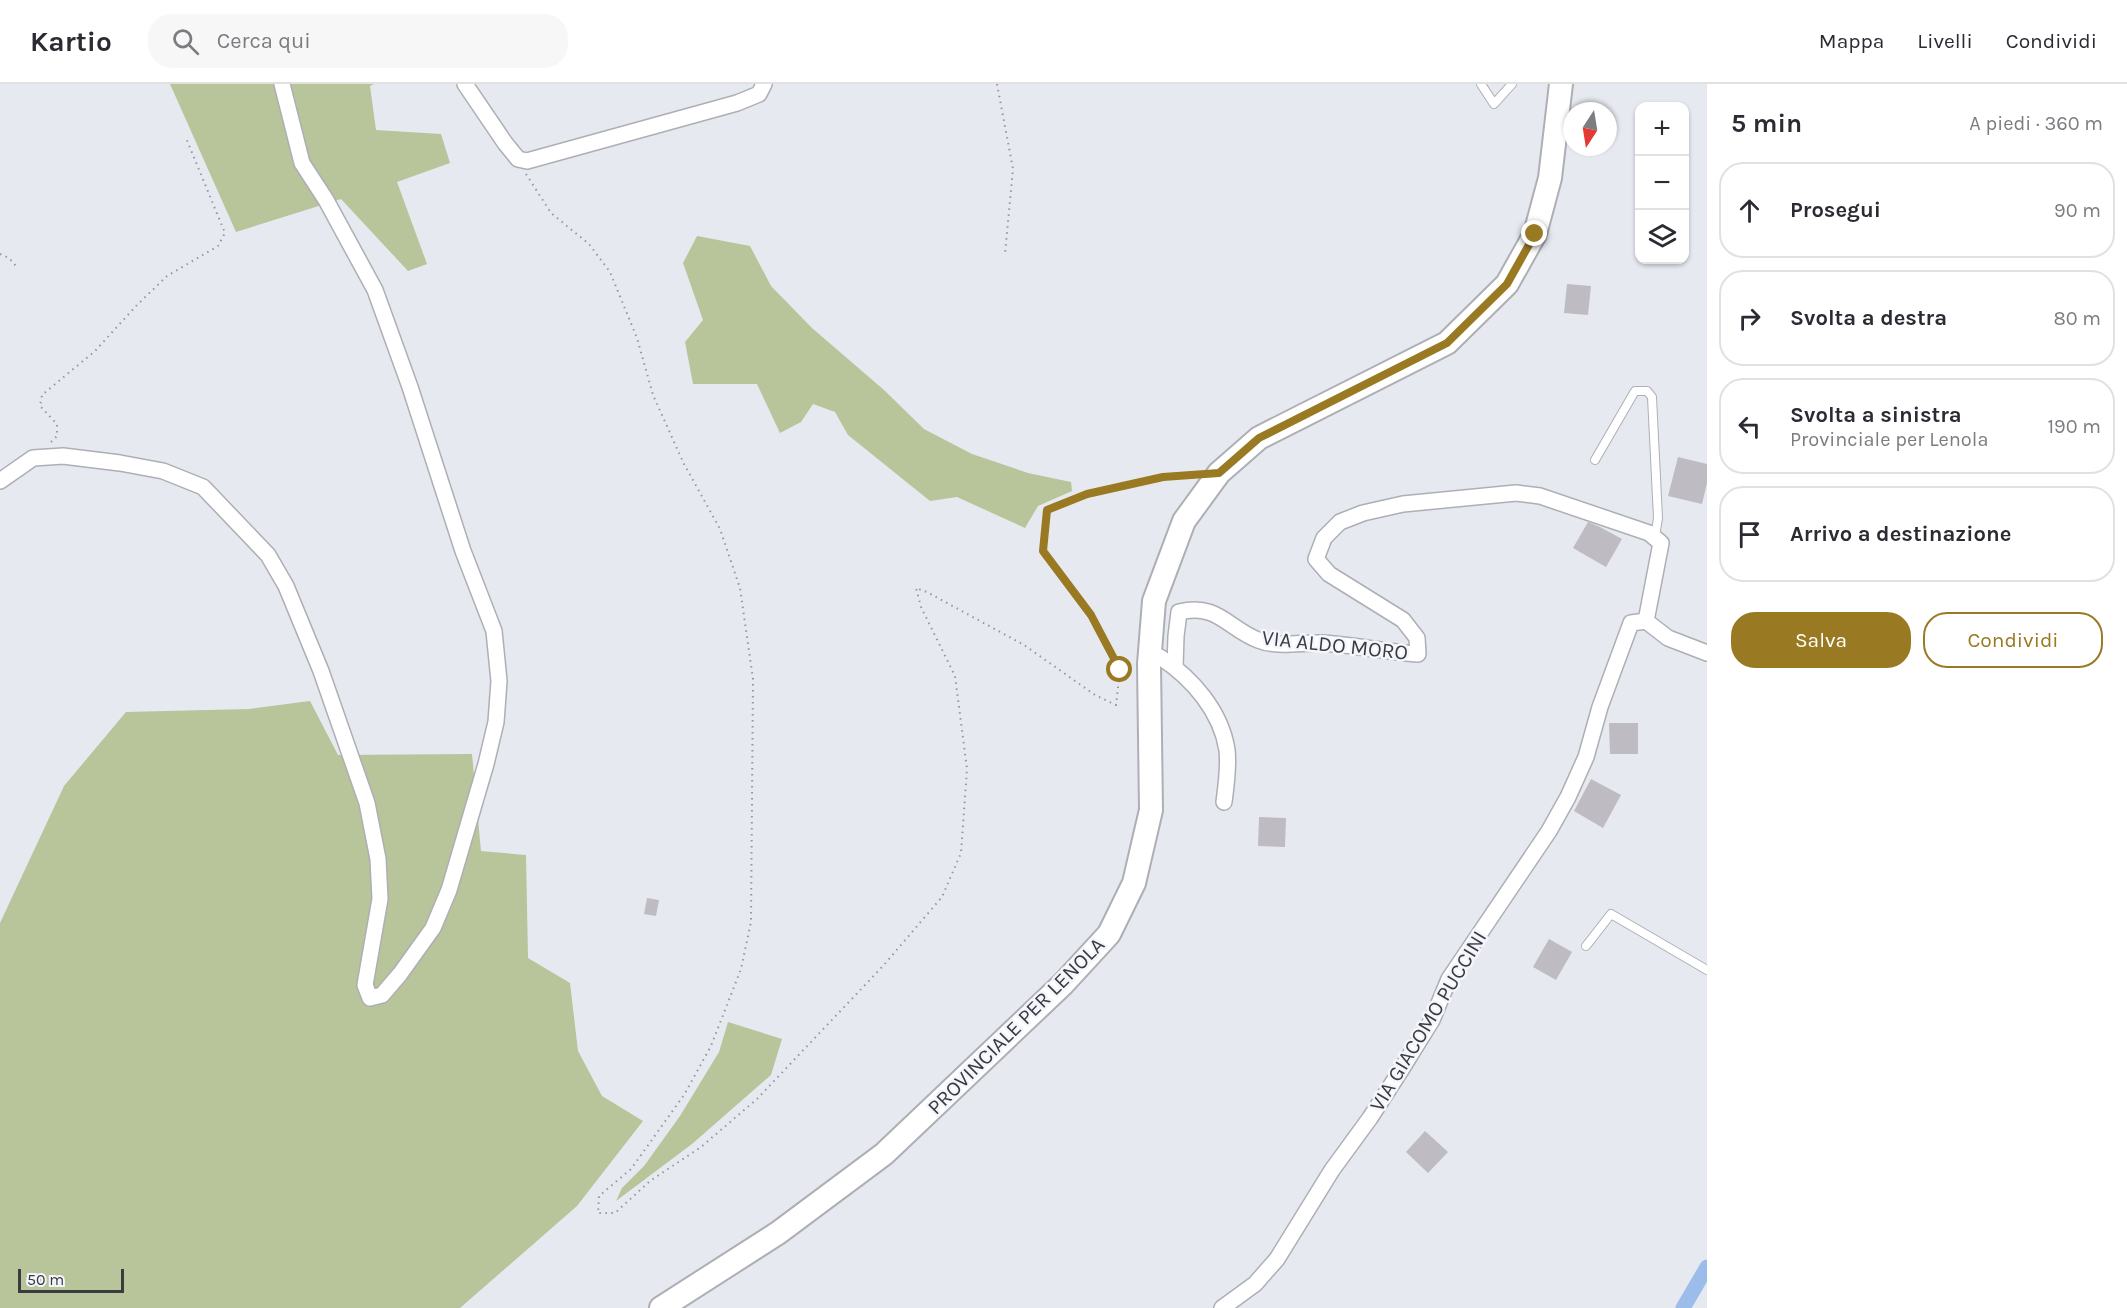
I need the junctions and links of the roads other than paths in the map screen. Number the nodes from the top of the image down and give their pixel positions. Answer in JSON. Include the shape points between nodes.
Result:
{"nodes":[{"id":1,"x":282,"y":84,"type":"edge"},
{"id":2,"x":465,"y":84,"type":"edge"},
{"id":3,"x":764,"y":84,"type":"edge"},
{"id":4,"x":1480,"y":84,"type":"edge"},
{"id":5,"x":1512,"y":84,"type":"edge"},
{"id":6,"x":1561,"y":84,"type":"edge"},
{"id":7,"x":1595,"y":460,"type":"dead end"},
{"id":8,"x":0,"y":481,"type":"edge"},
{"id":9,"x":1654,"y":537,"type":"junction"},
{"id":10,"x":1646,"y":621,"type":"junction"},
{"id":11,"x":1707,"y":653,"type":"edge"},
{"id":12,"x":1149,"y":664,"type":"junction"},
{"id":13,"x":1175,"y":667,"type":"junction"},
{"id":14,"x":1224,"y":802,"type":"dead end"},
{"id":15,"x":1586,"y":946,"type":"dead end"},
{"id":16,"x":1707,"y":970,"type":"edge"},
{"id":17,"x":662,"y":1308,"type":"edge"},
{"id":18,"x":1222,"y":1308,"type":"edge"}],
"edges":[{"from":1,"to":8,"type":"street","via":[[302,163],[375,291],[494,631],[499,681],[496,722],[449,890],[433,928],[382,995],[370,998],[365,985],[380,900],[378,859],[367,803],[321,671],[286,586],[268,555],[203,487],[163,471],[63,456],[33,458]]},
{"from":2,"to":3,"type":"street","via":[[505,143],[518,159],[527,161],[737,103],[759,94]]},
{"from":4,"to":5,"type":"lane","via":[[1494,104]]},
{"from":6,"to":12,"type":"main road","name":"PROVINCIALE PER LENOLA","via":[[1547,190],[1535,234],[1507,284],[1447,343],[1259,438],[1219,473],[1184,521],[1154,601]]},
{"from":7,"to":9,"type":"lane","via":[[1635,391],[1647,392],[1652,397],[1658,518]]},
{"from":9,"to":10,"type":"street","via":[[1661,543]]},
{"from":9,"to":13,"type":"street","name":"VIA ALDO MORO","via":[[1617,520],[1540,496],[1516,493],[1403,504],[1363,513],[1340,522],[1324,538],[1316,559],[1329,574],[1403,620],[1417,638],[1418,654],[1361,646],[1260,641],[1216,614],[1195,608],[1179,612]]},
{"from":10,"to":11,"type":"street","via":[[1668,638]]},
{"from":10,"to":18,"type":"street","name":"VIA GIACOMO PUCCINI","via":[[1631,623],[1586,757],[1549,831],[1449,979],[1431,1020],[1401,1070],[1277,1259],[1255,1284]]},
{"from":12,"to":13,"type":"street","via":[[1160,657]]},
{"from":12,"to":17,"type":"main road","name":"PROVINCIALE PER LENOLA","via":[[1151,810],[1134,883],[1109,934],[1063,984],[884,1154],[778,1233]]},
{"from":13,"to":14,"type":"street","via":[[1218,716],[1227,751]]},
{"from":15,"to":16,"type":"lane","via":[[1611,914]]}]}
